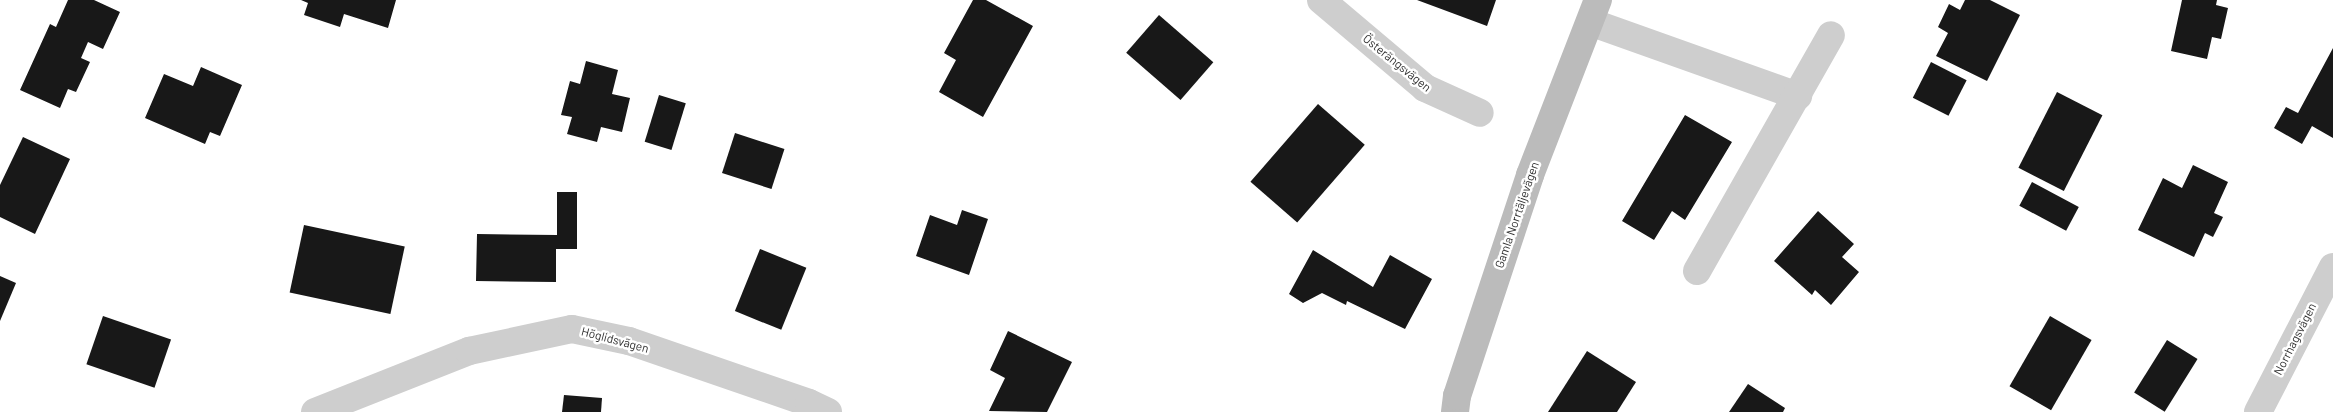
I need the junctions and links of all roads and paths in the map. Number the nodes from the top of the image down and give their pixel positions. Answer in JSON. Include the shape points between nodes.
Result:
{"nodes":[{"id":1,"x":1321,"y":0,"type":"edge"},
{"id":2,"x":1594,"y":11,"type":"edge"},
{"id":3,"x":1831,"y":35,"type":"dead end"},
{"id":4,"x":1798,"y":96,"type":"junction"},
{"id":5,"x":1480,"y":113,"type":"dead end"},
{"id":6,"x":2333,"y":266,"type":"edge"},
{"id":7,"x":1697,"y":271,"type":"dead end"},
{"id":8,"x":315,"y":412,"type":"edge"},
{"id":9,"x":828,"y":412,"type":"edge"},
{"id":10,"x":1455,"y":412,"type":"edge"},
{"id":11,"x":2258,"y":412,"type":"edge"}],
"edges":[{"from":1,"to":5,"type":"street","name":"Österängsvägen","via":[[1425,88]]},
{"from":2,"to":4,"type":"street","name":"Gamla Norrtäljevägen"},
{"from":2,"to":10,"type":"street","name":"Gamla Norrtäljevägen","via":[[1530,175],[1457,396]]},
{"from":3,"to":4,"type":"street"},
{"from":4,"to":7,"type":"street"},
{"from":6,"to":11,"type":"street","name":"Norrhagsvägen"},
{"from":8,"to":9,"type":"street","name":"Höglidsvägen","via":[[469,351],[572,329],[629,342],[810,402]]}]}
